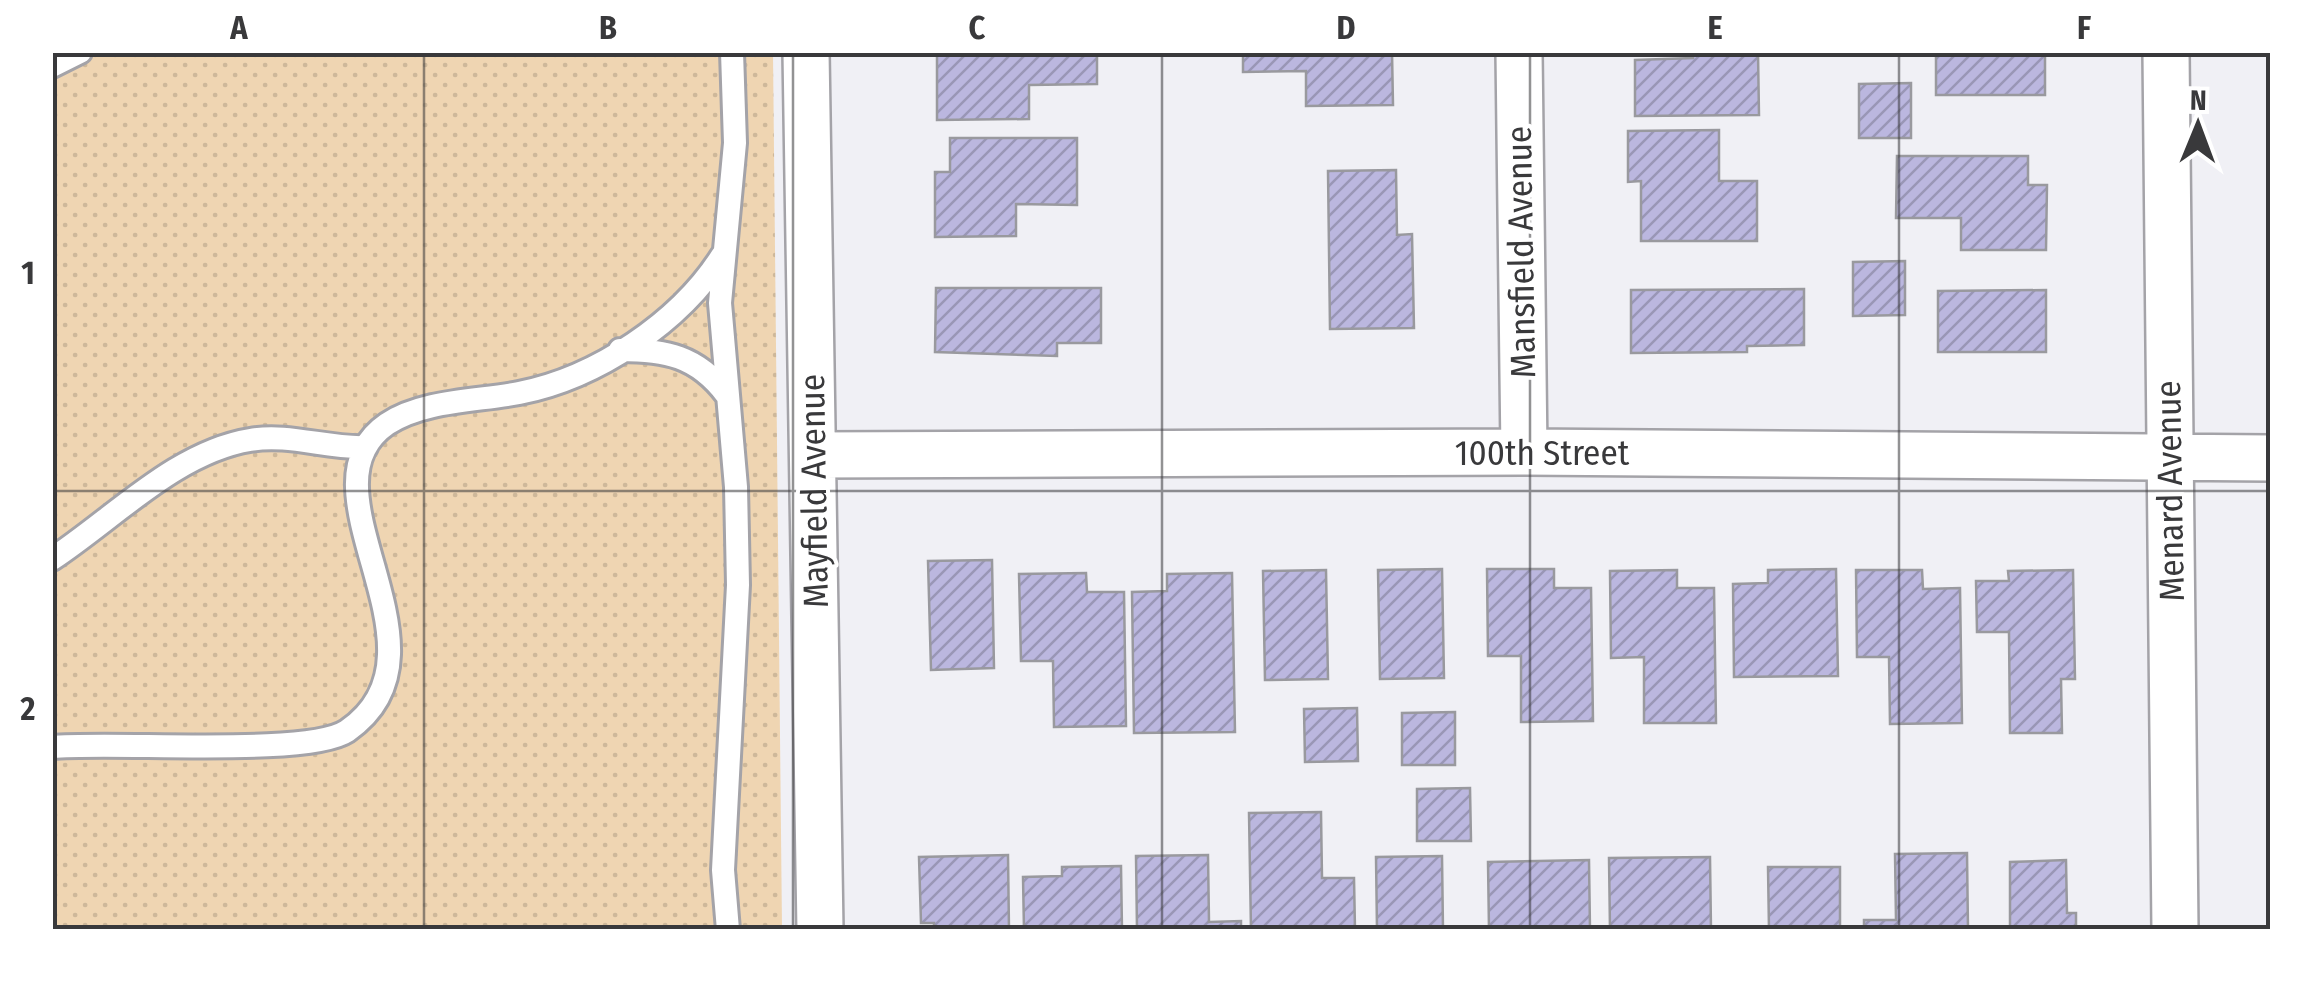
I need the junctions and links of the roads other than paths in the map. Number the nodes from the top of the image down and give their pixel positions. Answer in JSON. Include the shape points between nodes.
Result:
{"nodes":[{"id":1,"x":80,"y":52,"type":"edge"},
{"id":2,"x":732,"y":52,"type":"edge"},
{"id":3,"x":806,"y":52,"type":"edge"},
{"id":4,"x":1519,"y":52,"type":"edge"},
{"id":5,"x":2166,"y":52,"type":"edge"},
{"id":6,"x":52,"y":66,"type":"edge"},
{"id":7,"x":722,"y":256,"type":"junction"},
{"id":8,"x":620,"y":350,"type":"junction"},
{"id":9,"x":726,"y":394,"type":"junction"},
{"id":10,"x":366,"y":447,"type":"junction"},
{"id":11,"x":1524,"y":452,"type":"junction"},
{"id":12,"x":814,"y":455,"type":"junction"},
{"id":13,"x":2170,"y":457,"type":"junction"},
{"id":14,"x":2270,"y":458,"type":"edge"},
{"id":15,"x":52,"y":559,"type":"edge"},
{"id":16,"x":52,"y":747,"type":"edge"},
{"id":17,"x":728,"y":930,"type":"edge"},
{"id":18,"x":820,"y":930,"type":"edge"},
{"id":19,"x":2175,"y":930,"type":"edge"}],
"edges":[{"from":1,"to":6,"type":"lane"},
{"from":2,"to":7,"type":"lane","via":[[735,143]]},
{"from":3,"to":12,"type":"street","name":"Mayfield Avenue"},
{"from":4,"to":11,"type":"street","name":"Mansfield Avenue"},
{"from":5,"to":13,"type":"street","name":"Menard Avenue"},
{"from":7,"to":8,"type":"lane","via":[[705,284]]},
{"from":7,"to":9,"type":"lane"},
{"from":8,"to":9,"type":"lane","via":[[681,356],[704,368]]},
{"from":8,"to":10,"type":"lane","via":[[548,385],[402,416]]},
{"from":9,"to":17,"type":"lane","via":[[738,585],[723,870]]},
{"from":10,"to":15,"type":"lane","via":[[277,438],[224,448],[165,478]]},
{"from":10,"to":16,"type":"lane","via":[[362,528],[385,607],[389,663],[376,701],[360,719],[344,733],[286,745]]},
{"from":11,"to":12,"type":"street","name":"100th Street"},
{"from":11,"to":13,"type":"street","name":"100th Street"},
{"from":12,"to":18,"type":"street","name":"Mayfield Avenue"},
{"from":13,"to":14,"type":"street","name":"100th Street"},
{"from":13,"to":19,"type":"street","name":"Menard Avenue"}]}
